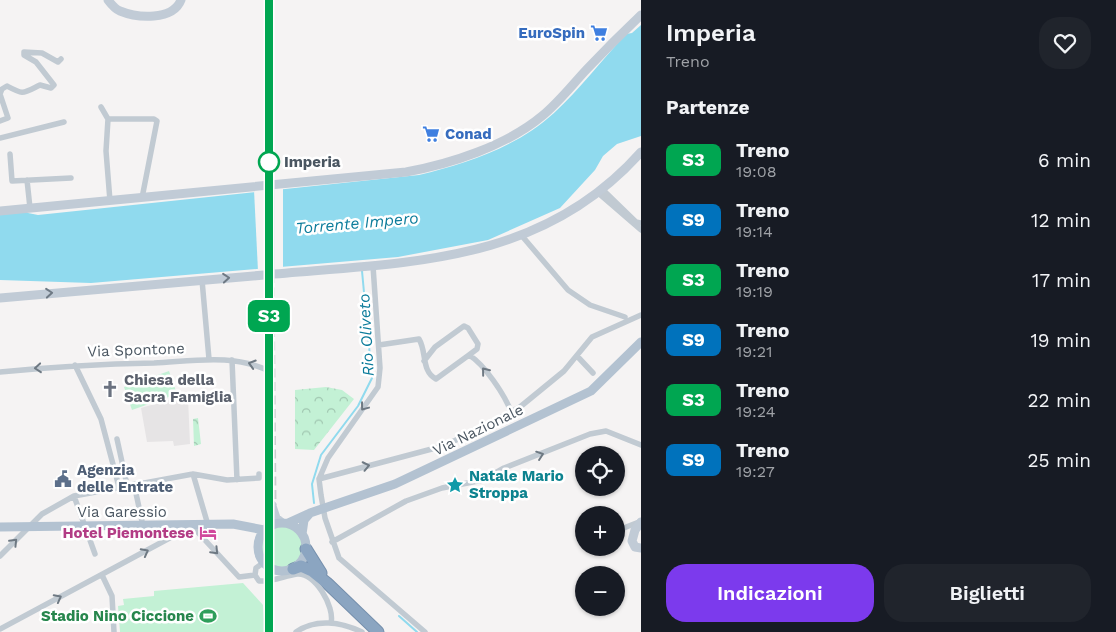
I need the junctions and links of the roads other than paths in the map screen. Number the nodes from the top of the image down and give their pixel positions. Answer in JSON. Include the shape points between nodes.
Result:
{"nodes":[{"id":1,"x":108,"y":0,"type":"edge"},
{"id":2,"x":181,"y":0,"type":"edge"},
{"id":3,"x":641,"y":16,"type":"edge"},
{"id":4,"x":61,"y":59,"type":"dead end"},
{"id":5,"x":101,"y":107,"type":"dead end"},
{"id":6,"x":108,"y":119,"type":"junction"},
{"id":7,"x":0,"y":120,"type":"edge"},
{"id":8,"x":64,"y":122,"type":"dead end"},
{"id":9,"x":0,"y":138,"type":"edge"},
{"id":10,"x":10,"y":154,"type":"dead end"},
{"id":11,"x":640,"y":155,"type":"edge"},
{"id":12,"x":71,"y":178,"type":"dead end"},
{"id":13,"x":27,"y":180,"type":"junction"},
{"id":14,"x":270,"y":185,"type":"junction"},
{"id":15,"x":600,"y":191,"type":"junction"},
{"id":16,"x":142,"y":198,"type":"junction"},
{"id":17,"x":110,"y":201,"type":"junction"},
{"id":18,"x":30,"y":208,"type":"junction"},
{"id":19,"x":0,"y":211,"type":"edge"},
{"id":20,"x":641,"y":223,"type":"edge"},
{"id":21,"x":641,"y":230,"type":"edge"},
{"id":22,"x":522,"y":236,"type":"junction"},
{"id":23,"x":373,"y":266,"type":"junction"},
{"id":24,"x":270,"y":274,"type":"tunnel mouth"},
{"id":25,"x":202,"y":280,"type":"junction"},
{"id":26,"x":0,"y":298,"type":"edge"},
{"id":27,"x":641,"y":315,"type":"edge"},
{"id":28,"x":625,"y":317,"type":"dead end"},
{"id":29,"x":641,"y":342,"type":"edge"},
{"id":30,"x":378,"y":345,"type":"junction"},
{"id":31,"x":469,"y":355,"type":"junction"},
{"id":32,"x":577,"y":356,"type":"junction"},
{"id":33,"x":210,"y":359,"type":"junction"},
{"id":34,"x":232,"y":360,"type":"junction"},
{"id":35,"x":424,"y":361,"type":"junction"},
{"id":36,"x":75,"y":365,"type":"junction"},
{"id":37,"x":0,"y":372,"type":"edge"},
{"id":38,"x":271,"y":372,"type":"dead end"},
{"id":39,"x":593,"y":373,"type":"dead end"},
{"id":40,"x":511,"y":412,"type":"junction"},
{"id":41,"x":117,"y":439,"type":"dead end"},
{"id":42,"x":641,"y":445,"type":"edge"},
{"id":43,"x":193,"y":474,"type":"junction"},
{"id":44,"x":259,"y":474,"type":"dead end"},
{"id":45,"x":319,"y":479,"type":"junction"},
{"id":46,"x":237,"y":480,"type":"junction"},
{"id":47,"x":134,"y":484,"type":"junction"},
{"id":48,"x":127,"y":485,"type":"junction"},
{"id":49,"x":119,"y":487,"type":"junction"},
{"id":50,"x":74,"y":496,"type":"junction"},
{"id":51,"x":322,"y":507,"type":"junction"},
{"id":52,"x":310,"y":513,"type":"junction"},
{"id":53,"x":640,"y":522,"type":"edge"},
{"id":54,"x":285,"y":523,"type":"junction"},
{"id":55,"x":208,"y":525,"type":"junction"},
{"id":56,"x":143,"y":526,"type":"junction"},
{"id":57,"x":192,"y":526,"type":"junction"},
{"id":58,"x":245,"y":526,"type":"junction"},
{"id":59,"x":0,"y":527,"type":"edge"},
{"id":60,"x":28,"y":527,"type":"junction"},
{"id":61,"x":86,"y":527,"type":"junction"},
{"id":62,"x":266,"y":528,"type":"junction"},
{"id":63,"x":625,"y":528,"type":"edge"},
{"id":64,"x":302,"y":534,"type":"junction"},
{"id":65,"x":258,"y":542,"type":"junction"},
{"id":66,"x":332,"y":542,"type":"junction"},
{"id":67,"x":641,"y":548,"type":"edge"},
{"id":68,"x":306,"y":549,"type":"junction"},
{"id":69,"x":95,"y":554,"type":"dead end"},
{"id":70,"x":0,"y":556,"type":"edge"},
{"id":71,"x":263,"y":562,"type":"junction"},
{"id":72,"x":293,"y":568,"type":"junction"},
{"id":73,"x":102,"y":575,"type":"junction"},
{"id":74,"x":255,"y":575,"type":"junction"},
{"id":75,"x":327,"y":583,"type":"junction"},
{"id":76,"x":331,"y":623,"type":"junction"},
{"id":77,"x":0,"y":629,"type":"edge"},
{"id":78,"x":114,"y":632,"type":"edge"},
{"id":79,"x":296,"y":632,"type":"edge"},
{"id":80,"x":362,"y":632,"type":"edge"},
{"id":81,"x":378,"y":632,"type":"edge"},
{"id":82,"x":424,"y":632,"type":"edge"}],
"edges":[{"from":1,"to":2,"type":"main road","via":[[121,12],[159,16],[176,9]]},
{"from":3,"to":14,"type":"main road","via":[[540,118],[473,154],[406,172]]},
{"from":4,"to":7,"type":"street","via":[[58,62],[42,53],[24,52],[54,85],[51,88],[40,85],[17,94],[6,86],[2,88],[0,94],[8,118]]},
{"from":5,"to":6,"type":"street"},
{"from":6,"to":16,"type":"street","via":[[157,121]]},
{"from":6,"to":17,"type":"street","via":[[106,151]]},
{"from":8,"to":9,"type":"street"},
{"from":10,"to":13,"type":"street","via":[[12,181]]},
{"from":11,"to":15,"type":"main road"},
{"from":12,"to":13,"type":"street"},
{"from":13,"to":18,"type":"street"},
{"from":14,"to":16,"type":"main road"},
{"from":14,"to":24,"type":"main road"},
{"from":15,"to":20,"type":"street"},
{"from":15,"to":21,"type":"street"},
{"from":15,"to":22,"type":"main road","via":[[549,224]]},
{"from":16,"to":17,"type":"main road"},
{"from":17,"to":18,"type":"main road"},
{"from":18,"to":19,"type":"main road"},
{"from":22,"to":23,"type":"main road","via":[[463,254]]},
{"from":22,"to":28,"type":"street","via":[[568,290],[590,305]]},
{"from":25,"to":23,"type":"main road","one_way":true},
{"from":23,"to":30,"type":"street"},
{"from":26,"to":25,"type":"main road","one_way":true},
{"from":25,"to":33,"type":"street"},
{"from":27,"to":32,"type":"street","via":[[592,337]]},
{"from":29,"to":51,"type":"main road","name":"Via Nazionale","via":[[591,391],[395,484]]},
{"from":30,"to":35,"type":"street","via":[[419,339]]},
{"from":30,"to":45,"type":"street","one_way":true,"via":[[378,388],[339,440]]},
{"from":31,"to":35,"type":"street","via":[[436,379]]},
{"from":31,"to":35,"type":"street","via":[[478,344],[464,326],[435,346]]},
{"from":40,"to":31,"type":"street","one_way":true,"via":[[494,383]]},
{"from":32,"to":39,"type":"street"},
{"from":32,"to":40,"type":"street","via":[[564,371]]},
{"from":33,"to":34,"type":"street","name":"Via Spontone"},
{"from":33,"to":36,"type":"street","name":"Via Spontone"},
{"from":38,"to":34,"type":"street","name":"Via Spontone","one_way":true,"via":[[249,362]]},
{"from":34,"to":46,"type":"street"},
{"from":36,"to":37,"type":"street","name":"Via Spontone","one_way":true},
{"from":36,"to":49,"type":"street","via":[[101,419]]},
{"from":45,"to":40,"type":"street","one_way":true,"via":[[443,446]]},
{"from":41,"to":48,"type":"street"},
{"from":66,"to":42,"type":"street","one_way":true,"via":[[396,505],[442,488],[483,480],[504,468],[601,431]]},
{"from":43,"to":46,"type":"street"},
{"from":43,"to":47,"type":"street"},
{"from":43,"to":55,"type":"street"},
{"from":44,"to":46,"type":"street","via":[[259,478]]},
{"from":45,"to":51,"type":"street"},
{"from":47,"to":48,"type":"street"},
{"from":47,"to":56,"type":"street"},
{"from":48,"to":49,"type":"street"},
{"from":49,"to":50,"type":"street"},
{"from":50,"to":60,"type":"street","via":[[42,514]]},
{"from":50,"to":61,"type":"street"},
{"from":51,"to":52,"type":"main road","name":"Via Nazionale"},
{"from":51,"to":66,"type":"street"},
{"from":52,"to":54,"type":"main road","name":"Via Nazionale"},
{"from":52,"to":64,"type":"main road","via":[[304,520]]},
{"from":53,"to":63,"type":"street"},
{"from":53,"to":67,"type":"main road","via":[[632,542]]},
{"from":54,"to":62,"type":"main road"},
{"from":54,"to":62,"type":"main road","via":[[276,518],[272,505]]},
{"from":54,"to":64,"type":"main road"},
{"from":55,"to":57,"type":"main road","name":"Via Garessio"},
{"from":55,"to":58,"type":"main road","name":"Via Garessio"},
{"from":56,"to":57,"type":"main road","name":"Via Garessio"},
{"from":56,"to":61,"type":"main road","name":"Via Garessio"},
{"from":73,"to":57,"type":"street","one_way":true},
{"from":57,"to":74,"type":"street","one_way":true,"via":[[239,576]]},
{"from":58,"to":62,"type":"main road","name":"Via Garessio"},
{"from":58,"to":65,"type":"main road"},
{"from":59,"to":60,"type":"main road","name":"Via Garessio"},
{"from":60,"to":61,"type":"main road","name":"Via Garessio"},
{"from":70,"to":60,"type":"street","one_way":true},
{"from":61,"to":69,"type":"street"},
{"from":62,"to":65,"type":"main road"},
{"from":64,"to":68,"type":"main road"},
{"from":65,"to":71,"type":"main road"},
{"from":66,"to":82,"type":"street","via":[[347,567]]},
{"from":68,"to":72,"type":"main road","via":[[300,564]]},
{"from":68,"to":75,"type":"highway"},
{"from":71,"to":72,"type":"main road","via":[[277,571]]},
{"from":71,"to":74,"type":"street","via":[[258,564]]},
{"from":72,"to":75,"type":"highway","via":[[308,568]]},
{"from":77,"to":73,"type":"street","one_way":true},
{"from":73,"to":78,"type":"street","via":[[112,596]]},
{"from":74,"to":76,"type":"street","via":[[258,580],[296,574],[308,578],[330,601]]},
{"from":75,"to":81,"type":"highway"},
{"from":76,"to":79,"type":"street","via":[[311,624]]},
{"from":76,"to":80,"type":"street"}]}
